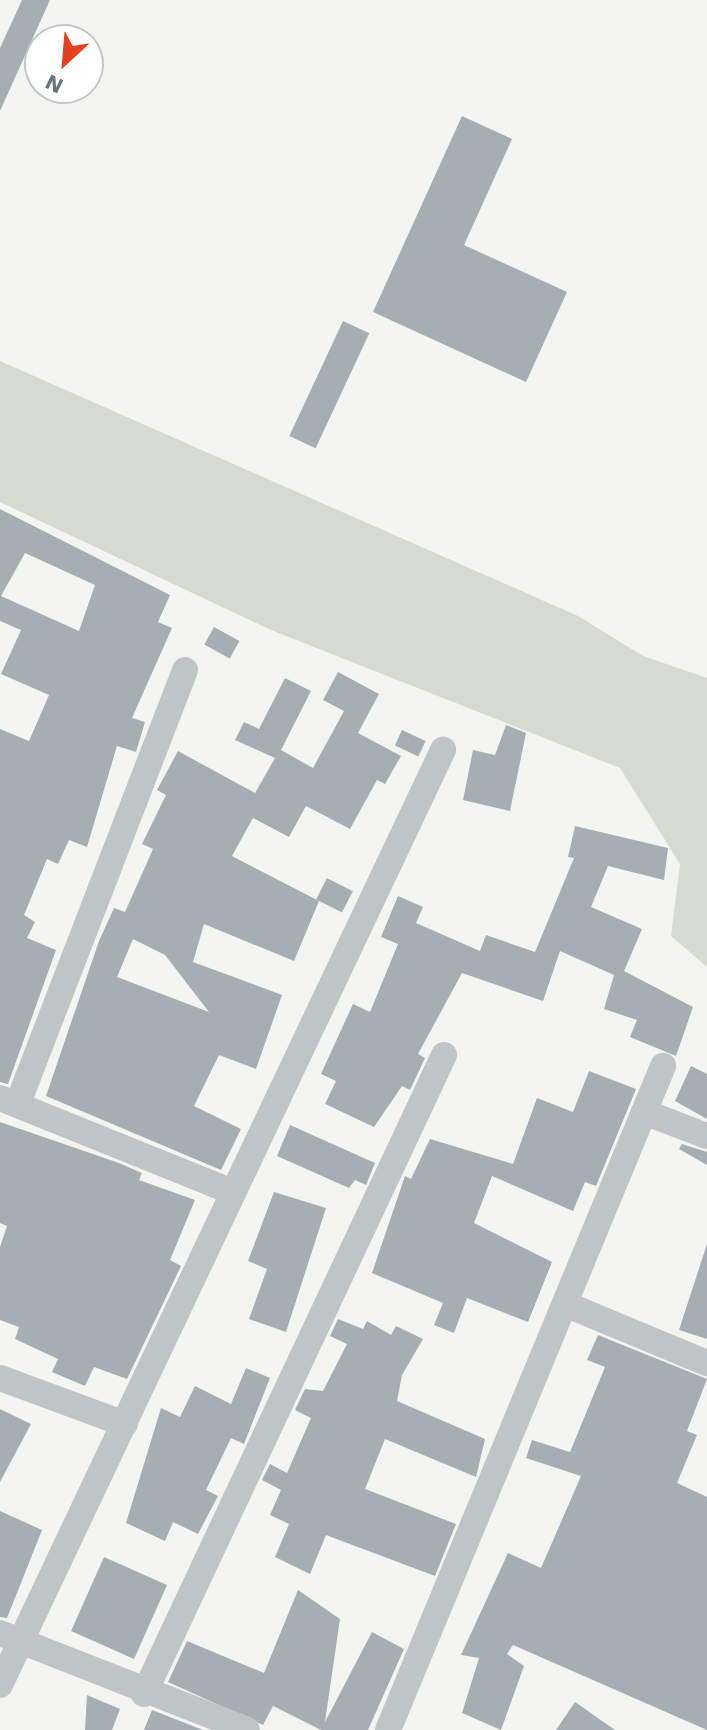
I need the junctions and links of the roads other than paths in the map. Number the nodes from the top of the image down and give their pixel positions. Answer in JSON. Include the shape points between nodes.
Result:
{"nodes":[{"id":1,"x":185,"y":670,"type":"dead end"},
{"id":2,"x":443,"y":750,"type":"dead end"},
{"id":3,"x":444,"y":1055,"type":"dead end"},
{"id":4,"x":663,"y":1066,"type":"dead end"},
{"id":5,"x":9,"y":1100,"type":"edge"},
{"id":6,"x":644,"y":1112,"type":"junction"},
{"id":7,"x":707,"y":1136,"type":"edge"},
{"id":8,"x":233,"y":1192,"type":"junction"},
{"id":9,"x":565,"y":1304,"type":"junction"},
{"id":10,"x":707,"y":1363,"type":"edge"},
{"id":11,"x":0,"y":1378,"type":"edge"},
{"id":12,"x":125,"y":1424,"type":"junction"},
{"id":13,"x":11,"y":1636,"type":"edge"},
{"id":14,"x":0,"y":1685,"type":"edge"},
{"id":15,"x":144,"y":1694,"type":"junction"},
{"id":16,"x":247,"y":1730,"type":"edge"},
{"id":17,"x":388,"y":1730,"type":"edge"}],
"edges":[{"from":1,"to":5,"type":"street"},
{"from":2,"to":8,"type":"street"},
{"from":3,"to":15,"type":"street"},
{"from":4,"to":6,"type":"street"},
{"from":5,"to":8,"type":"street"},
{"from":6,"to":7,"type":"street"},
{"from":6,"to":9,"type":"street"},
{"from":8,"to":12,"type":"street"},
{"from":9,"to":10,"type":"street"},
{"from":9,"to":17,"type":"street"},
{"from":11,"to":12,"type":"street"},
{"from":12,"to":13,"type":"street"},
{"from":13,"to":14,"type":"street"},
{"from":13,"to":15,"type":"street"},
{"from":15,"to":16,"type":"street"}]}
